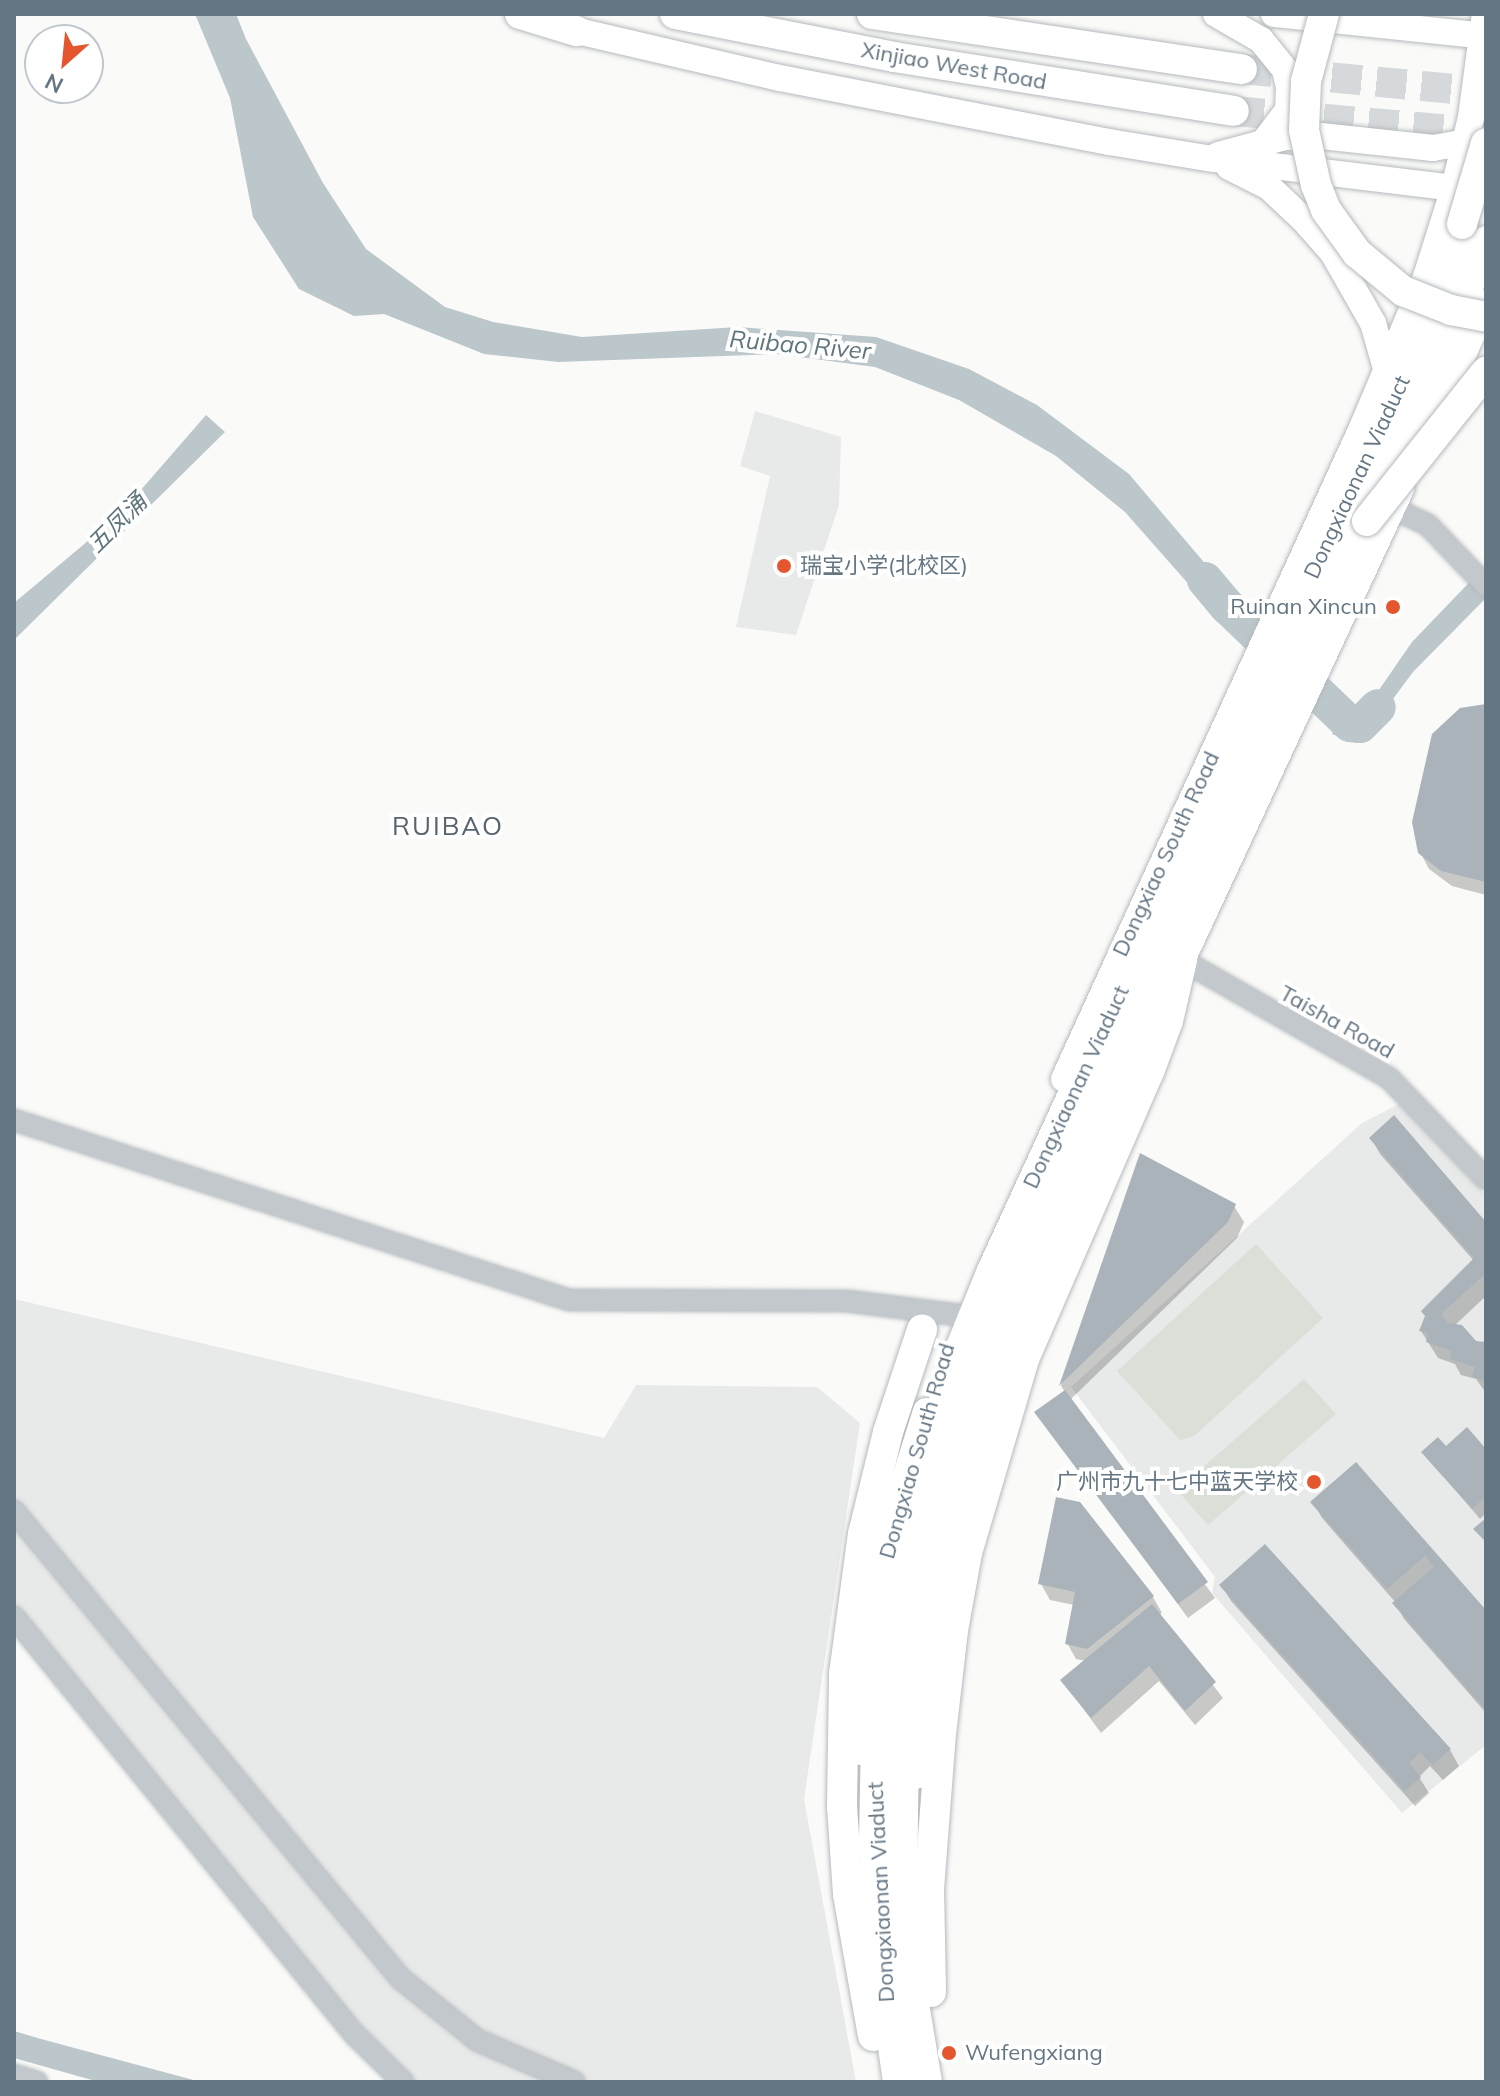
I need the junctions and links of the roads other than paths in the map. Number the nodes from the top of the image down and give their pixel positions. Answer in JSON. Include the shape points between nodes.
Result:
{"nodes":[{"id":1,"x":510,"y":14,"type":"edge"},
{"id":2,"x":520,"y":14,"type":"edge"},
{"id":3,"x":675,"y":14,"type":"edge"},
{"id":4,"x":872,"y":14,"type":"edge"},
{"id":5,"x":1216,"y":14,"type":"edge"},
{"id":6,"x":1274,"y":14,"type":"edge"},
{"id":7,"x":1333,"y":16,"type":"edge"},
{"id":8,"x":1485,"y":29,"type":"edge"},
{"id":9,"x":576,"y":31,"type":"junction"},
{"id":10,"x":1242,"y":69,"type":"tunnel mouth"},
{"id":11,"x":1234,"y":111,"type":"tunnel mouth"},
{"id":12,"x":1265,"y":141,"type":"junction"},
{"id":13,"x":1481,"y":142,"type":"edge"},
{"id":14,"x":1207,"y":158,"type":"junction"},
{"id":15,"x":1454,"y":188,"type":"junction"},
{"id":16,"x":1486,"y":192,"type":"edge"},
{"id":17,"x":1486,"y":241,"type":"edge"},
{"id":18,"x":1486,"y":303,"type":"edge"},
{"id":19,"x":1486,"y":317,"type":"edge"},
{"id":20,"x":1387,"y":372,"type":"junction"},
{"id":21,"x":1486,"y":372,"type":"edge"},
{"id":22,"x":1379,"y":515,"type":"junction"},
{"id":23,"x":1486,"y":586,"type":"edge"},
{"id":24,"x":1182,"y":960,"type":"junction"},
{"id":25,"x":14,"y":1120,"type":"edge"},
{"id":26,"x":1486,"y":1179,"type":"edge"},
{"id":27,"x":959,"y":1315,"type":"junction"},
{"id":28,"x":922,"y":1330,"type":"dead end"},
{"id":29,"x":14,"y":1511,"type":"edge"},
{"id":30,"x":14,"y":1617,"type":"edge"},
{"id":31,"x":14,"y":2075,"type":"edge"},
{"id":32,"x":37,"y":2082,"type":"edge"},
{"id":33,"x":403,"y":2082,"type":"edge"},
{"id":34,"x":574,"y":2082,"type":"edge"},
{"id":35,"x":883,"y":2082,"type":"edge"},
{"id":36,"x":889,"y":2082,"type":"edge"},
{"id":37,"x":898,"y":2082,"type":"edge"},
{"id":38,"x":927,"y":2082,"type":"edge"},
{"id":39,"x":938,"y":2082,"type":"edge"}],
"edges":[{"from":1,"to":9,"type":"main road"},
{"from":2,"to":9,"type":"highway"},
{"from":3,"to":11,"type":"highway","name":"Xinjiao West Road","via":[[923,62]]},
{"from":4,"to":10,"type":"highway","name":"Xinjiao West Road"},
{"from":5,"to":12,"type":"main road","via":[[1261,40],[1285,70],[1288,110]]},
{"from":6,"to":7,"type":"main road"},
{"from":7,"to":8,"type":"main road"},
{"from":7,"to":19,"type":"highway","bridge":true,"via":[[1306,81],[1304,130],[1326,210],[1357,253],[1403,291]]},
{"from":8,"to":13,"type":"main road"},
{"from":9,"to":14,"type":"main road","via":[[780,78]]},
{"from":12,"to":13,"type":"main road","via":[[1321,136],[1433,148]]},
{"from":12,"to":14,"type":"main road"},
{"from":13,"to":15,"type":"main road","name":"Dongxiao South Road"},
{"from":13,"to":37,"type":"highway","name":"Dongxiaonan Viaduct","bridge":true,"via":[[1462,224],[1428,319],[997,1259],[936,1425],[896,1581],[876,1732],[879,1931]]},
{"from":14,"to":15,"type":"main road"},
{"from":14,"to":20,"type":"main road","via":[[1269,187],[1333,253],[1373,323]]},
{"from":15,"to":16,"type":"main road"},
{"from":15,"to":20,"type":"main road","name":"Dongxiao South Road","via":[[1426,277]]},
{"from":17,"to":22,"type":"highway","name":"Dongxiaonan Viaduct","bridge":true},
{"from":18,"to":22,"type":"main road"},
{"from":20,"to":27,"type":"main road","name":"Dongxiao South Road"},
{"from":21,"to":22,"type":"highway","bridge":true},
{"from":22,"to":23,"type":"street","via":[[1428,525]]},
{"from":22,"to":24,"type":"main road"},
{"from":22,"to":38,"type":"highway","name":"Dongxiaonan Viaduct","via":[[1014,1286],[950,1473],[912,1651],[902,1776],[903,1913]]},
{"from":24,"to":26,"type":"street","name":"Taisha Road","via":[[1389,1078]]},
{"from":24,"to":39,"type":"highway","via":[[1149,1072],[1010,1399],[959,1592],[929,1889]]},
{"from":24,"to":39,"type":"main road","via":[[1009,1340],[951,1530],[928,1658],[915,1790],[917,1939]]},
{"from":25,"to":27,"type":"street","via":[[569,1300],[847,1301]]},
{"from":27,"to":36,"type":"main road","name":"Dongxiao South Road","via":[[896,1509],[873,1623],[863,1716],[863,1884]]},
{"from":28,"to":35,"type":"highway","via":[[888,1432],[863,1534],[843,1690],[848,1894]]},
{"from":29,"to":34,"type":"street","via":[[400,1978],[477,2040]]},
{"from":30,"to":33,"type":"street","via":[[354,2034]]},
{"from":31,"to":32,"type":"street"}]}
